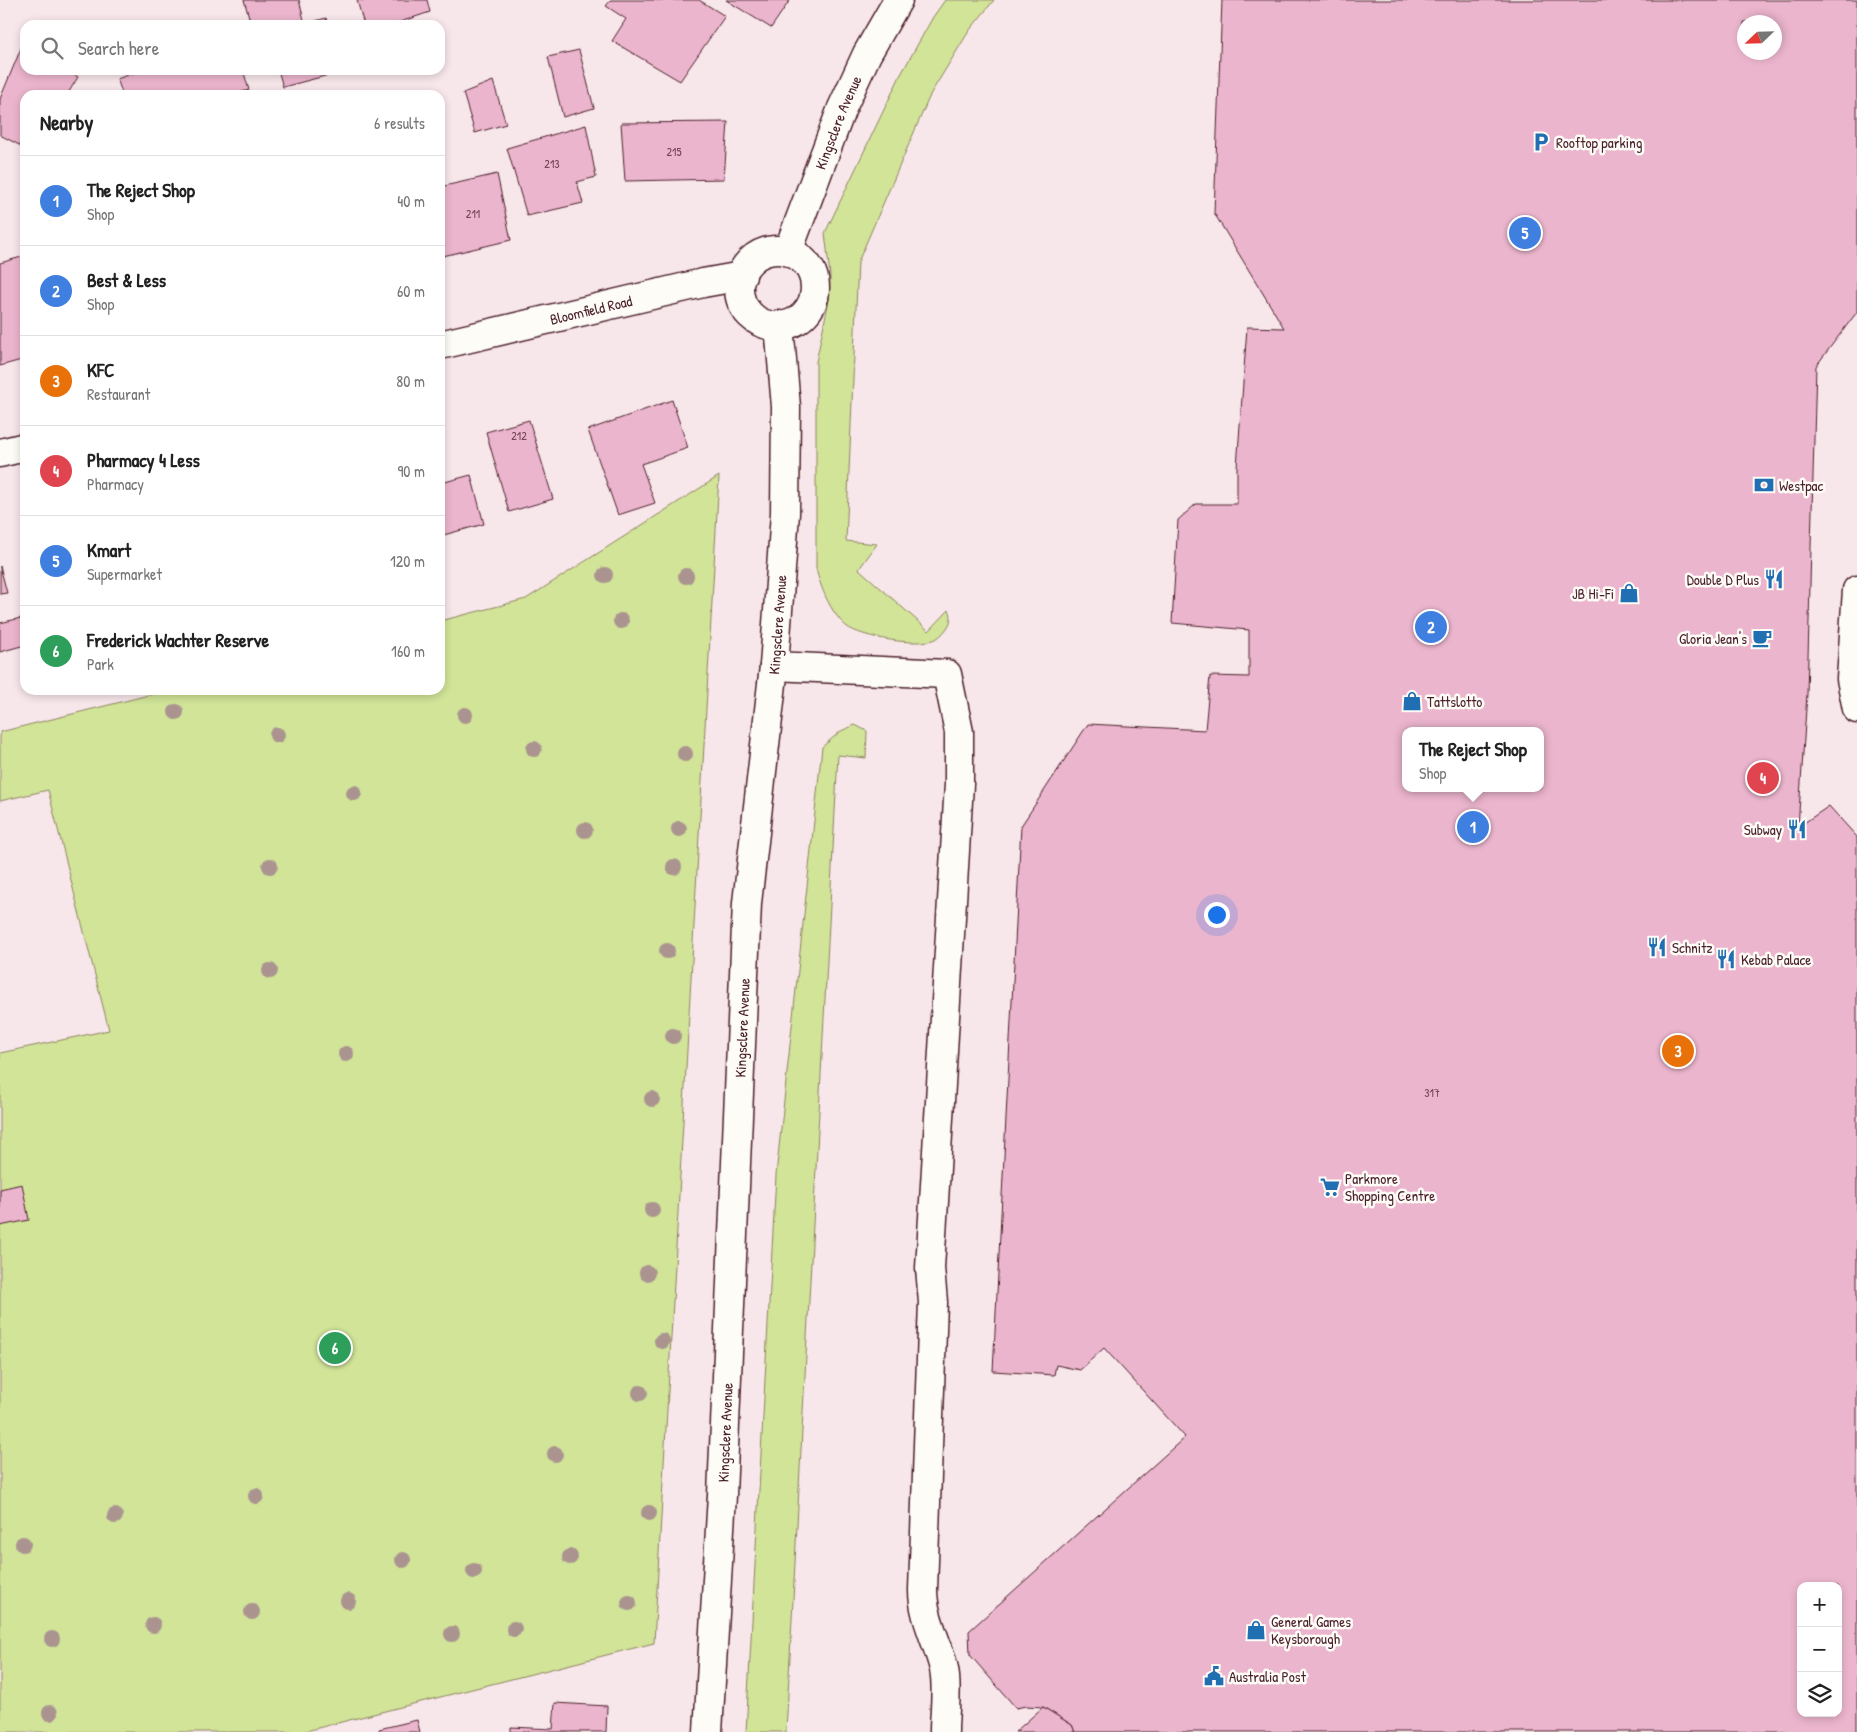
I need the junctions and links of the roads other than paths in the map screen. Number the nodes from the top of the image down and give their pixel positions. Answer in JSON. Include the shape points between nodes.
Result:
{"nodes":[{"id":1,"x":898,"y":0,"type":"edge"},
{"id":2,"x":788,"y":251,"type":"junction"},
{"id":3,"x":742,"y":276,"type":"junction"},
{"id":4,"x":779,"y":326,"type":"junction"},
{"id":5,"x":445,"y":344,"type":"edge"},
{"id":6,"x":20,"y":448,"type":"edge"},
{"id":7,"x":0,"y":453,"type":"edge"},
{"id":8,"x":1857,"y":590,"type":"edge"},
{"id":9,"x":774,"y":666,"type":"junction"},
{"id":10,"x":1857,"y":709,"type":"edge"},
{"id":11,"x":708,"y":1732,"type":"edge"},
{"id":12,"x":944,"y":1732,"type":"edge"}],
"edges":[{"from":1,"to":2,"type":"main road","name":"Kingsclere Avenue","via":[[867,54],[826,144]]},
{"from":2,"to":3,"type":"main road","via":[[759,254],[745,267]]},
{"from":2,"to":4,"type":"main road","via":[[797,255],[810,269],[814,278],[814,297],[811,306],[797,320]]},
{"from":3,"to":4,"type":"main road","via":[[741,296],[750,314]]},
{"from":3,"to":5,"type":"main road","name":"Bloomfield Road"},
{"from":4,"to":9,"type":"main road","name":"Kingsclere Avenue","via":[[786,407],[785,513]]},
{"from":6,"to":7,"type":"main road"},
{"from":8,"to":10,"type":"main road","via":[[1851,679]]},
{"from":9,"to":11,"type":"main road","name":"Kingsclere Avenue","via":[[747,902],[722,1495]]},
{"from":9,"to":12,"type":"main road","via":[[947,674],[959,732],[959,784],[930,1268],[932,1302],[923,1590],[926,1614],[944,1670]]}]}
